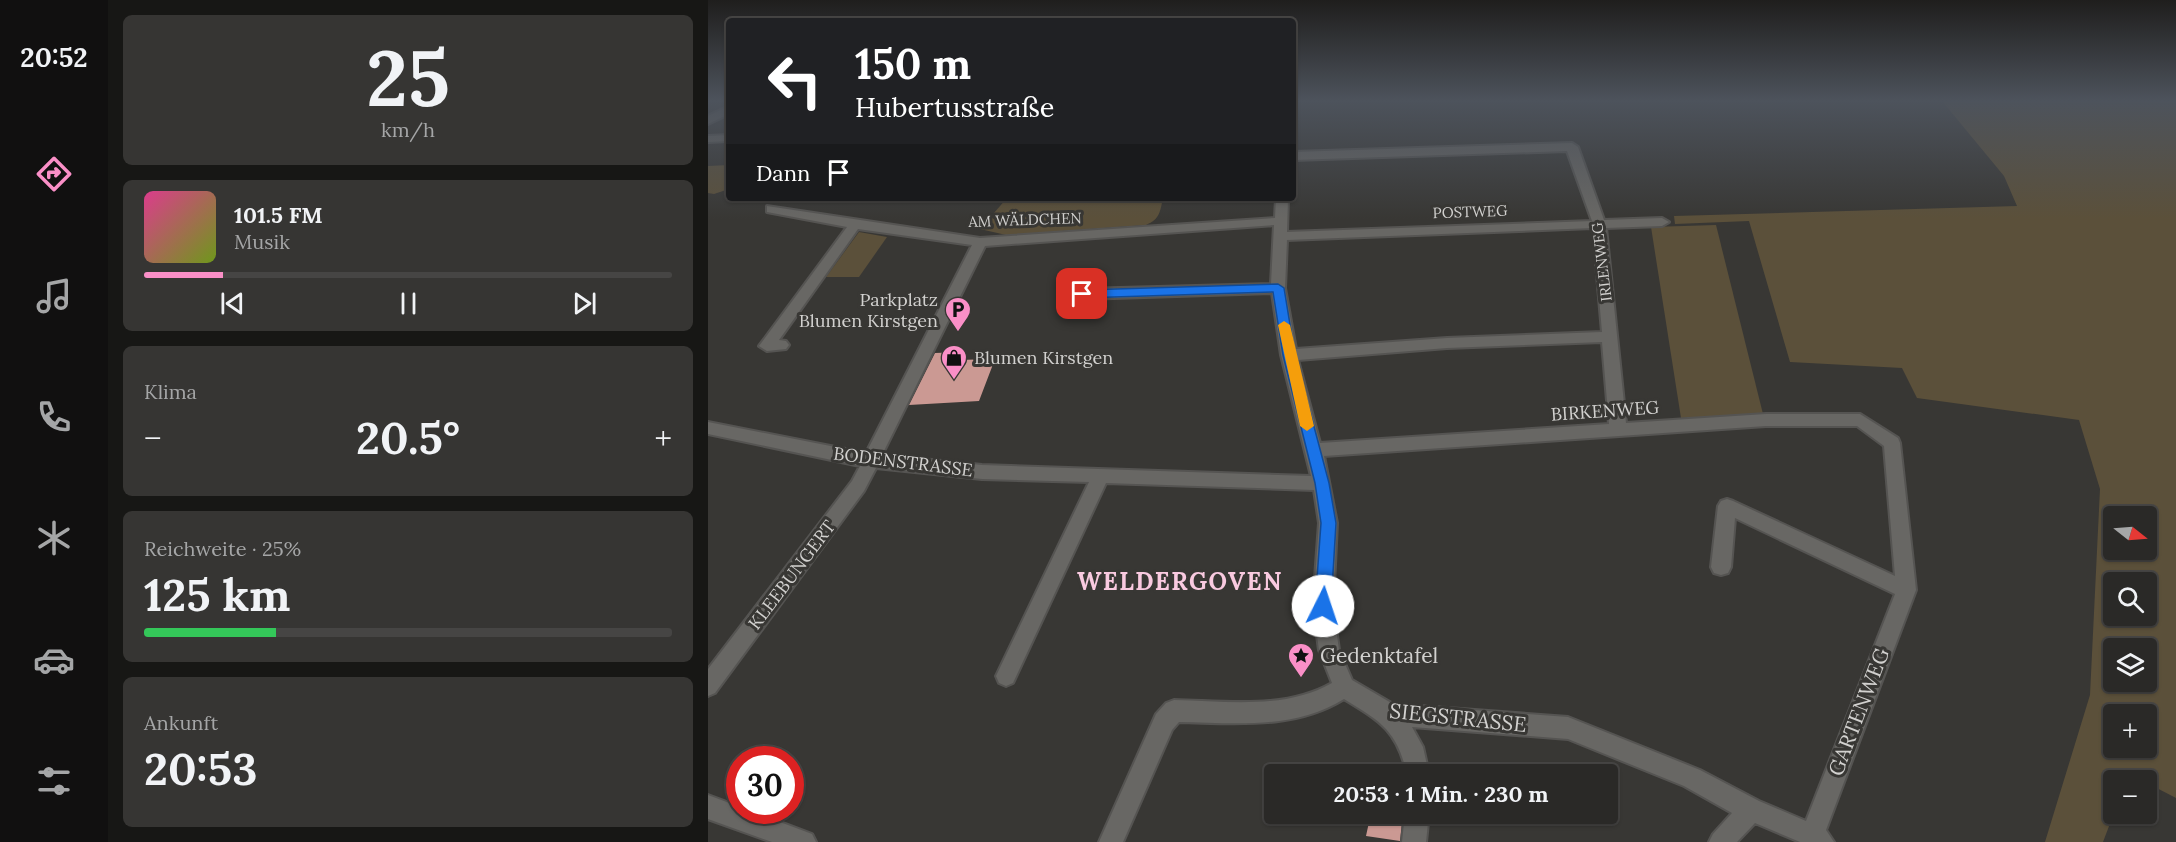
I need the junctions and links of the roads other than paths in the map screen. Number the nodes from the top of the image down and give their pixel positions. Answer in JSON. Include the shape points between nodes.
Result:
{"nodes":[{"id":1,"x":1296,"y":156,"type":"edge"},
{"id":2,"x":1282,"y":201,"type":"edge"},
{"id":3,"x":772,"y":209,"type":"dead end"},
{"id":4,"x":1662,"y":222,"type":"dead end"},
{"id":5,"x":1599,"y":223,"type":"junction"},
{"id":6,"x":855,"y":225,"type":"junction"},
{"id":7,"x":1281,"y":229,"type":"junction"},
{"id":8,"x":980,"y":242,"type":"junction"},
{"id":9,"x":1278,"y":288,"type":"junction"},
{"id":10,"x":1082,"y":294,"type":"dead end"},
{"id":11,"x":1610,"y":336,"type":"junction"},
{"id":12,"x":782,"y":345,"type":"dead end"},
{"id":13,"x":1289,"y":355,"type":"junction"},
{"id":14,"x":708,"y":428,"type":"edge"},
{"id":15,"x":1618,"y":429,"type":"junction"},
{"id":16,"x":1892,"y":443,"type":"joint"},
{"id":17,"x":1313,"y":450,"type":"junction"},
{"id":18,"x":870,"y":461,"type":"junction"},
{"id":19,"x":1101,"y":475,"type":"junction"},
{"id":20,"x":1322,"y":483,"type":"junction"},
{"id":21,"x":1721,"y":567,"type":"dead end"},
{"id":22,"x":1906,"y":590,"type":"junction"},
{"id":23,"x":1006,"y":676,"type":"dead end"},
{"id":24,"x":708,"y":686,"type":"edge"},
{"id":25,"x":1344,"y":687,"type":"junction"},
{"id":26,"x":1390,"y":715,"type":"junction"},
{"id":27,"x":1416,"y":764,"type":"edge"},
{"id":28,"x":708,"y":807,"type":"edge"},
{"id":29,"x":1751,"y":810,"type":"junction"},
{"id":30,"x":1416,"y":824,"type":"edge"},
{"id":31,"x":1817,"y":838,"type":"edge"},
{"id":32,"x":804,"y":842,"type":"edge"},
{"id":33,"x":1112,"y":842,"type":"edge"},
{"id":34,"x":1414,"y":842,"type":"edge"},
{"id":35,"x":1721,"y":842,"type":"edge"}],
"edges":[{"from":1,"to":5,"type":"street","name":"IRLENWEG","via":[[1572,147]]},
{"from":2,"to":7,"type":"street"},
{"from":3,"to":6,"type":"street","name":"AM WÄLDCHEN"},
{"from":4,"to":5,"type":"street","name":"POSTWEG"},
{"from":5,"to":7,"type":"street","name":"POSTWEG"},
{"from":5,"to":11,"type":"street","name":"IRLENWEG"},
{"from":6,"to":8,"type":"street","name":"AM WÄLDCHEN"},
{"from":6,"to":12,"type":"street","via":[[768,346]]},
{"from":7,"to":8,"type":"street","name":"AM WÄLDCHEN"},
{"from":7,"to":9,"type":"street"},
{"from":8,"to":18,"type":"street","name":"KLEEBUNGERT"},
{"from":9,"to":10,"type":"street"},
{"from":9,"to":13,"type":"street"},
{"from":11,"to":13,"type":"street"},
{"from":11,"to":15,"type":"street","name":"IRLENWEG"},
{"from":13,"to":17,"type":"street"},
{"from":14,"to":18,"type":"street","name":"BODENSTRASSE"},
{"from":15,"to":16,"type":"street","name":"BIRKENWEG","via":[[1766,420],[1860,420]]},
{"from":15,"to":17,"type":"street","name":"BIRKENWEG"},
{"from":16,"to":22,"type":"street","name":"GARTENWEG"},
{"from":17,"to":20,"type":"street"},
{"from":18,"to":19,"type":"street","name":"BODENSTRASSE","via":[[982,472]]},
{"from":18,"to":24,"type":"street","name":"KLEEBUNGERT","via":[[858,486]]},
{"from":19,"to":20,"type":"street","name":"BODENSTRASSE"},
{"from":19,"to":23,"type":"street"},
{"from":20,"to":25,"type":"street","via":[[1328,523],[1323,606],[1329,650]]},
{"from":21,"to":22,"type":"street","via":[[1727,506]]},
{"from":22,"to":31,"type":"street","name":"GARTENWEG"},
{"from":25,"to":26,"type":"street","name":"SIEGSTRASSE"},
{"from":25,"to":33,"type":"street","via":[[1305,708],[1174,711],[1164,722]]},
{"from":26,"to":27,"type":"street","via":[[1412,747]]},
{"from":26,"to":29,"type":"street","name":"SIEGSTRASSE","via":[[1568,728],[1692,778]]},
{"from":28,"to":32,"type":"street"},
{"from":29,"to":31,"type":"street","name":"SIEGSTRASSE"},
{"from":29,"to":35,"type":"street"},
{"from":30,"to":34,"type":"street"}]}
